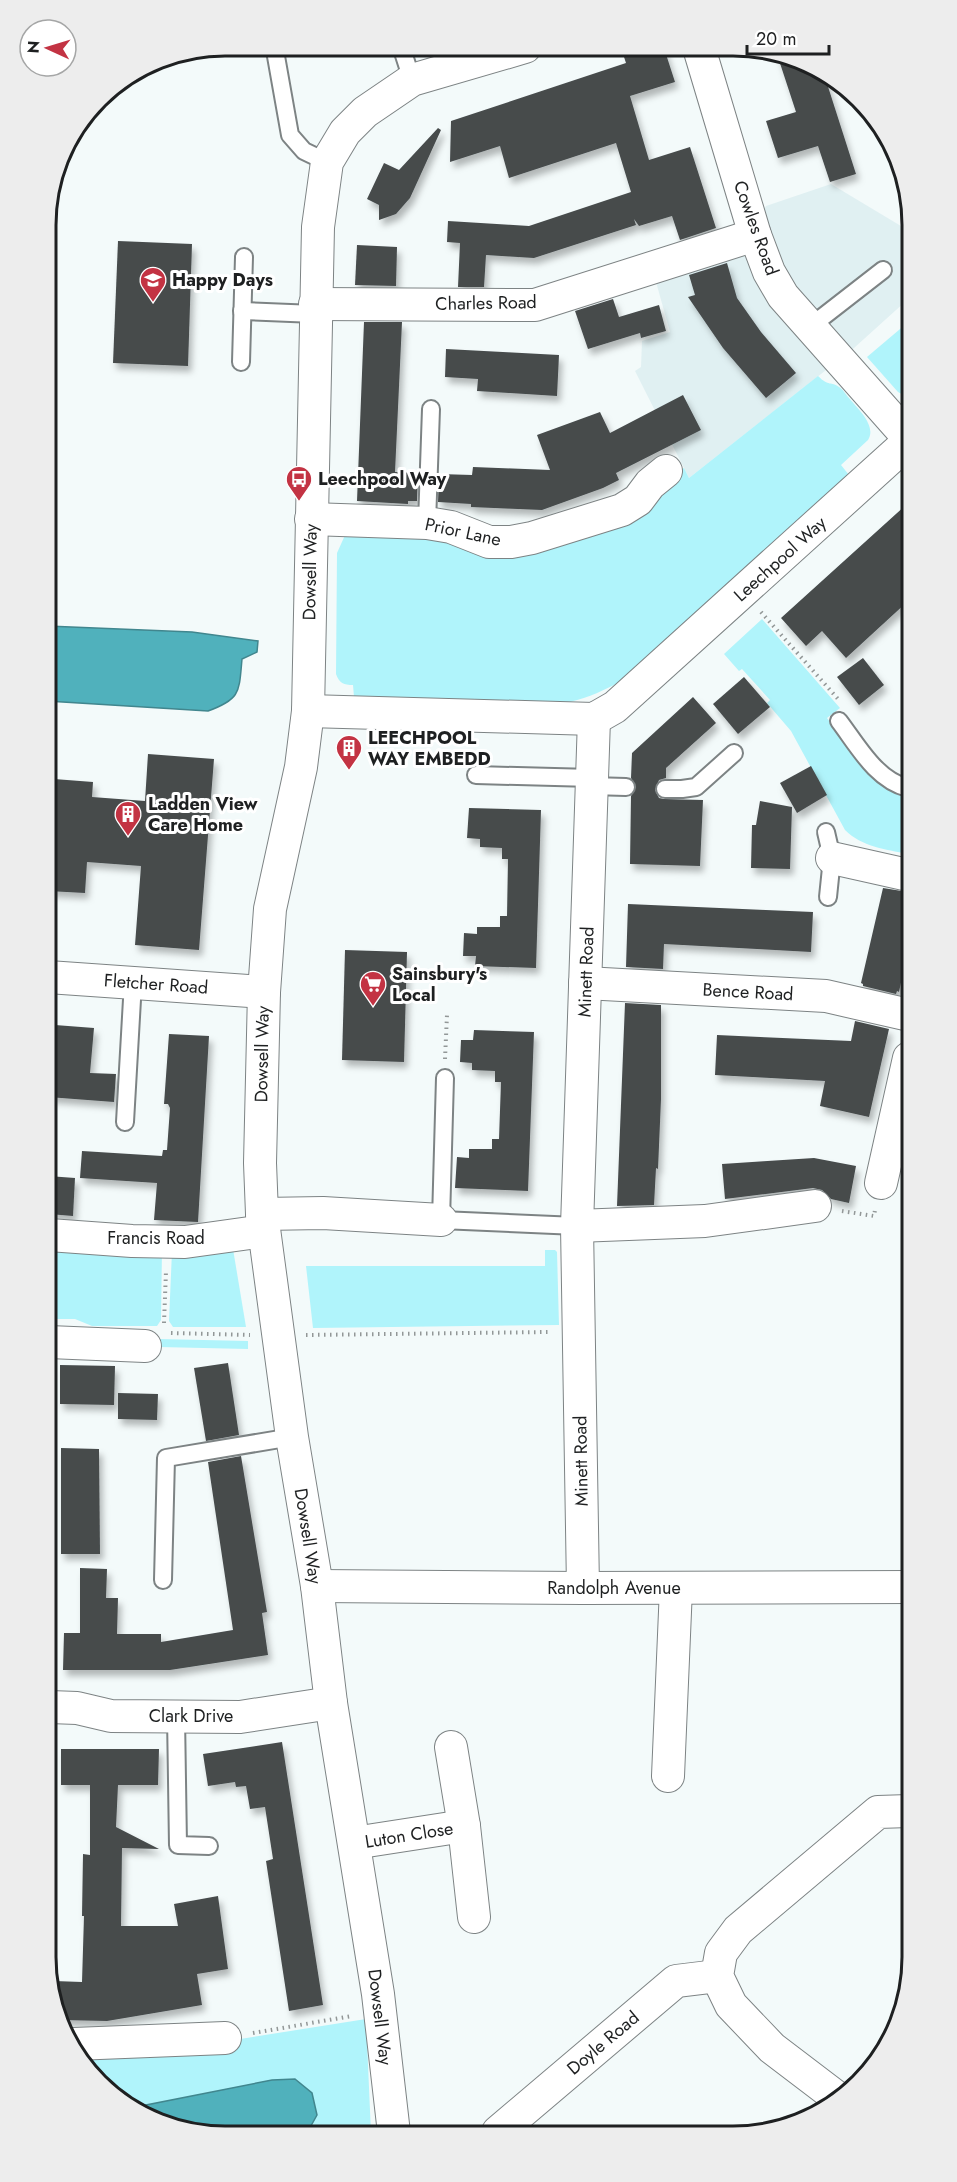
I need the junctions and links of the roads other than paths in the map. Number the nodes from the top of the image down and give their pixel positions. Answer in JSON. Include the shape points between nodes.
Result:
{"nodes":[{"id":1,"x":276,"y":55,"type":"edge"},
{"id":2,"x":404,"y":55,"type":"edge"},
{"id":3,"x":474,"y":55,"type":"edge"},
{"id":4,"x":701,"y":55,"type":"edge"},
{"id":5,"x":412,"y":80,"type":"junction"},
{"id":6,"x":327,"y":162,"type":"junction"},
{"id":7,"x":756,"y":235,"type":"junction"},
{"id":8,"x":244,"y":257,"type":"dead end"},
{"id":9,"x":883,"y":270,"type":"dead end"},
{"id":10,"x":315,"y":309,"type":"junction"},
{"id":11,"x":242,"y":311,"type":"junction"},
{"id":12,"x":810,"y":326,"type":"junction"},
{"id":13,"x":240,"y":362,"type":"dead end"},
{"id":14,"x":431,"y":409,"type":"dead end"},
{"id":15,"x":902,"y":455,"type":"edge"},
{"id":16,"x":666,"y":471,"type":"dead end"},
{"id":17,"x":311,"y":519,"type":"junction"},
{"id":18,"x":427,"y":523,"type":"junction"},
{"id":19,"x":308,"y":711,"type":"junction"},
{"id":20,"x":594,"y":719,"type":"junction"},
{"id":21,"x":839,"y":721,"type":"road end"},
{"id":22,"x":734,"y":753,"type":"dead end"},
{"id":23,"x":476,"y":775,"type":"dead end"},
{"id":24,"x":591,"y":782,"type":"junction"},
{"id":25,"x":902,"y":786,"type":"edge"},
{"id":26,"x":626,"y":787,"type":"dead end"},
{"id":27,"x":666,"y":789,"type":"dead end"},
{"id":28,"x":829,"y":845,"type":"joint"},
{"id":29,"x":902,"y":873,"type":"edge"},
{"id":30,"x":828,"y":897,"type":"dead end"},
{"id":31,"x":56,"y":977,"type":"edge"},
{"id":32,"x":133,"y":982,"type":"junction"},
{"id":33,"x":585,"y":983,"type":"junction"},
{"id":34,"x":264,"y":992,"type":"junction"},
{"id":35,"x":902,"y":1013,"type":"edge"},
{"id":36,"x":445,"y":1078,"type":"road end"},
{"id":37,"x":902,"y":1091,"type":"edge"},
{"id":38,"x":126,"y":1122,"type":"dead end"},
{"id":39,"x":881,"y":1183,"type":"road end"},
{"id":40,"x":815,"y":1206,"type":"road end"},
{"id":41,"x":441,"y":1220,"type":"junction"},
{"id":42,"x":263,"y":1223,"type":"junction"},
{"id":43,"x":577,"y":1226,"type":"junction"},
{"id":44,"x":56,"y":1235,"type":"edge"},
{"id":45,"x":56,"y":1342,"type":"edge"},
{"id":46,"x":145,"y":1346,"type":"dead end"},
{"id":47,"x":292,"y":1437,"type":"junction"},
{"id":48,"x":163,"y":1580,"type":"dead end"},
{"id":49,"x":317,"y":1586,"type":"junction"},
{"id":50,"x":901,"y":1587,"type":"edge"},
{"id":51,"x":583,"y":1588,"type":"junction"},
{"id":52,"x":676,"y":1588,"type":"junction"},
{"id":53,"x":331,"y":1703,"type":"junction"},
{"id":54,"x":56,"y":1707,"type":"edge"},
{"id":55,"x":176,"y":1716,"type":"junction"},
{"id":56,"x":451,"y":1747,"type":"dead end"},
{"id":57,"x":668,"y":1776,"type":"dead end"},
{"id":58,"x":901,"y":1811,"type":"edge"},
{"id":59,"x":464,"y":1826,"type":"junction"},
{"id":60,"x":354,"y":1843,"type":"junction"},
{"id":61,"x":209,"y":1846,"type":"dead end"},
{"id":62,"x":474,"y":1917,"type":"dead end"},
{"id":63,"x":717,"y":1976,"type":"junction"},
{"id":64,"x":225,"y":2038,"type":"road end"},
{"id":65,"x":79,"y":2044,"type":"edge"},
{"id":66,"x":832,"y":2094,"type":"edge"},
{"id":67,"x":392,"y":2126,"type":"edge"},
{"id":68,"x":505,"y":2126,"type":"edge"}],
"edges":[{"from":1,"to":6,"type":"lane","via":[[290,135],[304,151]]},
{"from":2,"to":5,"type":"lane"},
{"from":3,"to":5,"type":"street","name":"Dowsell Way"},
{"from":4,"to":7,"type":"street","name":"Cowles Road"},
{"from":5,"to":6,"type":"street","name":"Dowsell Way","via":[[365,112],[345,132]]},
{"from":6,"to":10,"type":"street","name":"Dowsell Way","via":[[318,227]]},
{"from":7,"to":10,"type":"street","name":"Charles Road","via":[[535,305]]},
{"from":7,"to":12,"type":"street","name":"Cowles Road","via":[[783,296]]},
{"from":8,"to":11,"type":"lane"},
{"from":9,"to":12,"type":"lane"},
{"from":10,"to":11,"type":"lane"},
{"from":10,"to":17,"type":"street","name":"Dowsell Way"},
{"from":11,"to":13,"type":"lane"},
{"from":12,"to":15,"type":"street","name":"Cowles Road"},
{"from":14,"to":18,"type":"lane"},
{"from":15,"to":20,"type":"street","name":"Leechpool Way","via":[[615,707]]},
{"from":16,"to":18,"type":"street","name":"Prior Lane","via":[[638,500],[622,510],[532,538],[489,542],[451,527]]},
{"from":17,"to":18,"type":"street","name":"Prior Lane"},
{"from":17,"to":19,"type":"street","name":"Dowsell Way"},
{"from":19,"to":20,"type":"street"},
{"from":19,"to":34,"type":"street","name":"Dowsell Way","via":[[301,767],[270,909]]},
{"from":20,"to":24,"type":"street","name":"Minett Road"},
{"from":21,"to":25,"type":"lane","via":[[879,772],[888,781]]},
{"from":22,"to":27,"type":"lane","via":[[696,787]]},
{"from":23,"to":24,"type":"lane"},
{"from":24,"to":26,"type":"lane"},
{"from":24,"to":33,"type":"street","name":"Minett Road"},
{"from":28,"to":29,"type":"street"},
{"from":28,"to":30,"type":"lane"},
{"from":31,"to":32,"type":"street","name":"Fletcher Road"},
{"from":32,"to":34,"type":"street","name":"Fletcher Road"},
{"from":32,"to":38,"type":"lane"},
{"from":33,"to":35,"type":"street","name":"Bence Road","via":[[826,996]]},
{"from":33,"to":43,"type":"street","name":"Minett Road"},
{"from":34,"to":42,"type":"street","name":"Dowsell Way","via":[[260,1163]]},
{"from":36,"to":41,"type":"lane"},
{"from":37,"to":39,"type":"street"},
{"from":40,"to":43,"type":"street","via":[[705,1221]]},
{"from":41,"to":42,"type":"street","name":"Francis Road","via":[[323,1213]]},
{"from":41,"to":43,"type":"lane"},
{"from":42,"to":44,"type":"street","name":"Francis Road","via":[[185,1242]]},
{"from":42,"to":47,"type":"street","name":"Dowsell Way"},
{"from":43,"to":51,"type":"street","name":"Minett Road"},
{"from":45,"to":46,"type":"street"},
{"from":47,"to":48,"type":"lane","via":[[166,1458]]},
{"from":47,"to":49,"type":"street","name":"Dowsell Way"},
{"from":49,"to":51,"type":"street","name":"Randolph Avenue"},
{"from":49,"to":53,"type":"street","name":"Dowsell Way"},
{"from":50,"to":52,"type":"street","name":"Randolph Avenue"},
{"from":51,"to":52,"type":"street","name":"Randolph Avenue"},
{"from":52,"to":57,"type":"street"},
{"from":53,"to":55,"type":"street","name":"Clark Drive","via":[[240,1717]]},
{"from":53,"to":60,"type":"street","name":"Dowsell Way"},
{"from":54,"to":55,"type":"street","name":"Clark Drive","via":[[111,1716]]},
{"from":55,"to":61,"type":"lane","via":[[178,1845]]},
{"from":56,"to":59,"type":"street","name":"Luton Close"},
{"from":58,"to":63,"type":"street","via":[[878,1812],[738,1930],[721,1953]]},
{"from":59,"to":60,"type":"street","name":"Luton Close"},
{"from":59,"to":62,"type":"street","name":"Luton Close"},
{"from":60,"to":67,"type":"street","name":"Dowsell Way","via":[[380,2012]]},
{"from":63,"to":66,"type":"street","via":[[731,2005],[772,2048]]},
{"from":63,"to":68,"type":"street","name":"Doyle Road","via":[[676,1981]]},
{"from":64,"to":65,"type":"street"}]}
